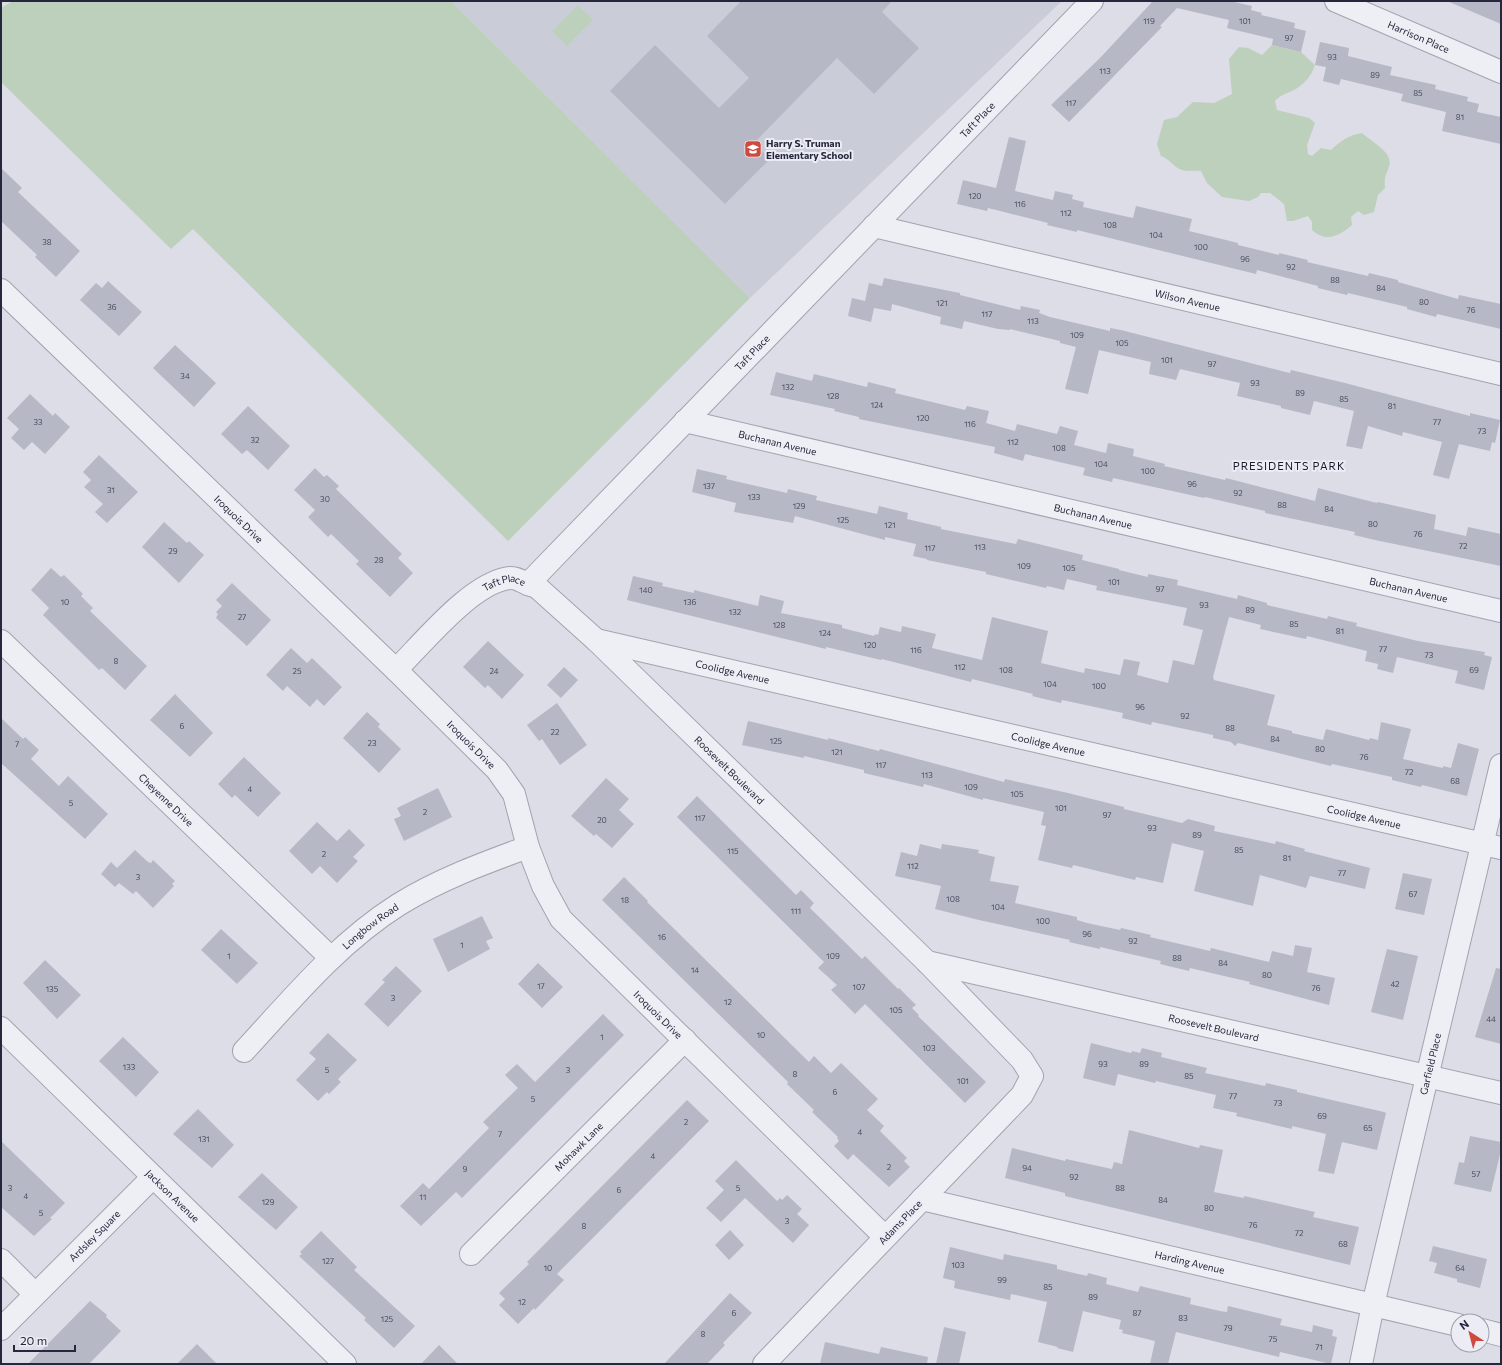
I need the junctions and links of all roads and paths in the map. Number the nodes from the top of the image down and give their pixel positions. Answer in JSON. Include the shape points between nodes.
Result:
{"nodes":[{"id":1,"x":1092,"y":1,"type":"edge"},
{"id":2,"x":1336,"y":1,"type":"edge"},
{"id":3,"x":1501,"y":72,"type":"edge"},
{"id":4,"x":874,"y":226,"type":"junction"},
{"id":5,"x":1,"y":290,"type":"edge"},
{"id":6,"x":1501,"y":374,"type":"edge"},
{"id":7,"x":685,"y":421,"type":"junction"},
{"id":8,"x":528,"y":584,"type":"junction"},
{"id":9,"x":1501,"y":611,"type":"edge"},
{"id":10,"x":596,"y":640,"type":"junction"},
{"id":11,"x":1,"y":641,"type":"edge"},
{"id":12,"x":396,"y":670,"type":"junction"},
{"id":13,"x":1501,"y":765,"type":"edge"},
{"id":14,"x":1492,"y":846,"type":"edge"},
{"id":15,"x":528,"y":847,"type":"junction"},
{"id":16,"x":331,"y":958,"type":"junction"},
{"id":17,"x":927,"y":962,"type":"junction"},
{"id":18,"x":1,"y":1028,"type":"edge"},
{"id":19,"x":686,"y":1040,"type":"junction"},
{"id":20,"x":244,"y":1050,"type":"dead end"},
{"id":21,"x":1428,"y":1075,"type":"junction"},
{"id":22,"x":1032,"y":1076,"type":"joint"},
{"id":23,"x":1501,"y":1093,"type":"edge"},
{"id":24,"x":153,"y":1177,"type":"junction"},
{"id":25,"x":922,"y":1199,"type":"junction"},
{"id":26,"x":886,"y":1237,"type":"junction"},
{"id":27,"x":471,"y":1254,"type":"dead end"},
{"id":28,"x":1,"y":1260,"type":"edge"},
{"id":29,"x":36,"y":1294,"type":"junction"},
{"id":30,"x":1372,"y":1305,"type":"junction"},
{"id":31,"x":1450,"y":1323,"type":"edge"},
{"id":32,"x":1,"y":1329,"type":"edge"},
{"id":33,"x":1490,"y":1332,"type":"edge"},
{"id":34,"x":1501,"y":1335,"type":"edge"},
{"id":35,"x":345,"y":1364,"type":"edge"},
{"id":36,"x":764,"y":1364,"type":"edge"},
{"id":37,"x":1361,"y":1364,"type":"edge"}],
"edges":[{"from":1,"to":4,"type":"street","name":"Taft Place"},
{"from":2,"to":3,"type":"street","name":"Harrison Place"},
{"from":4,"to":6,"type":"street","name":"Wilson Avenue"},
{"from":4,"to":7,"type":"street","name":"Taft Place"},
{"from":5,"to":12,"type":"street","name":"Iroquois Drive"},
{"from":7,"to":8,"type":"street","name":"Taft Place"},
{"from":7,"to":9,"type":"street","name":"Buchanan Avenue"},
{"from":8,"to":10,"type":"street","name":"Roosevelt Boulevard","via":[[537,587]]},
{"from":8,"to":12,"type":"street","name":"Taft Place","via":[[512,578],[488,585],[460,606]]},
{"from":10,"to":14,"type":"street","name":"Coolidge Avenue"},
{"from":10,"to":17,"type":"street","name":"Roosevelt Boulevard"},
{"from":11,"to":16,"type":"street","name":"Cheyenne Drive"},
{"from":12,"to":15,"type":"street","name":"Iroquois Drive","via":[[497,770],[514,794]]},
{"from":13,"to":14,"type":"street","name":"Garfield Place"},
{"from":14,"to":21,"type":"street","name":"Garfield Place"},
{"from":15,"to":16,"type":"street","name":"Longbow Road","via":[[420,892],[375,922]]},
{"from":15,"to":19,"type":"street","name":"Iroquois Drive","via":[[543,886],[560,918]]},
{"from":16,"to":20,"type":"street","name":"Longbow Road"},
{"from":17,"to":21,"type":"street","name":"Roosevelt Boulevard"},
{"from":17,"to":22,"type":"street","name":"Roosevelt Boulevard","via":[[1022,1060]]},
{"from":18,"to":24,"type":"street","name":"Jackson Avenue"},
{"from":19,"to":26,"type":"street","name":"Iroquois Drive"},
{"from":19,"to":27,"type":"street","name":"Mohawk Lane"},
{"from":21,"to":23,"type":"street","name":"Roosevelt Boulevard"},
{"from":21,"to":30,"type":"street","name":"Garfield Place"},
{"from":22,"to":25,"type":"street","name":"Adams Place","via":[[1022,1095]]},
{"from":24,"to":29,"type":"street","name":"Ardsley Square"},
{"from":24,"to":35,"type":"street","name":"Jackson Avenue"},
{"from":25,"to":26,"type":"street","name":"Adams Place"},
{"from":25,"to":30,"type":"street","name":"Harding Avenue"},
{"from":26,"to":36,"type":"street","name":"Adams Place"},
{"from":28,"to":29,"type":"street"},
{"from":29,"to":32,"type":"street","name":"Ardsley Square"},
{"from":30,"to":31,"type":"street","name":"Harding Avenue"},
{"from":30,"to":37,"type":"street","name":"Garfield Place"},
{"from":33,"to":34,"type":"street"}]}
